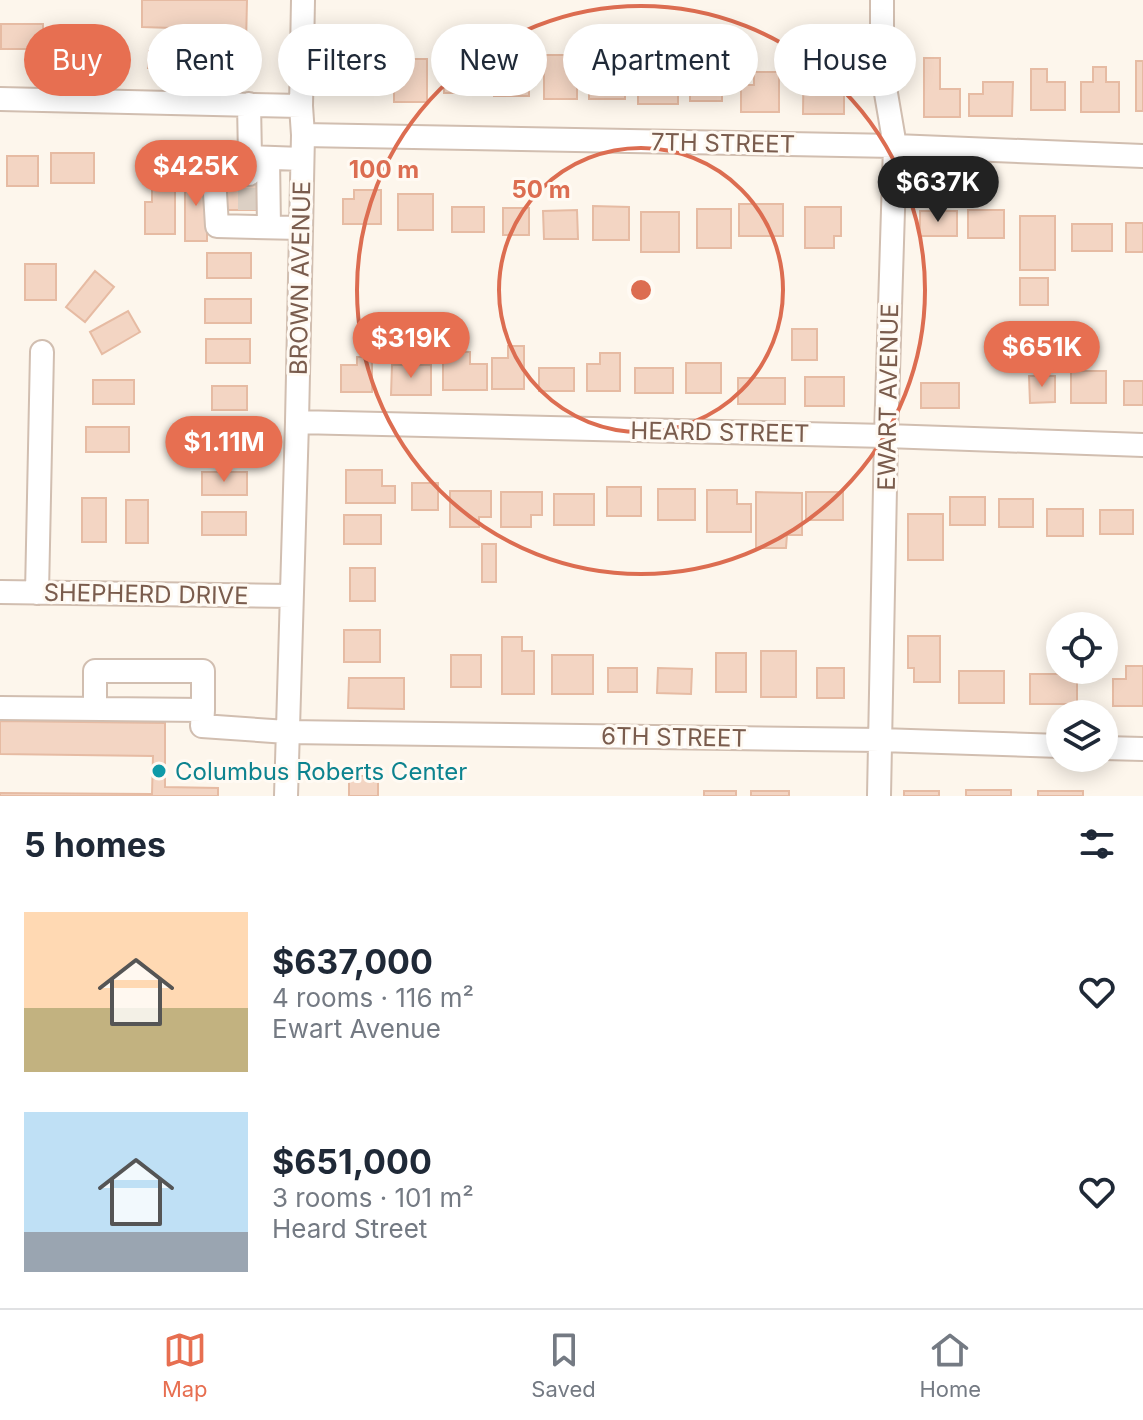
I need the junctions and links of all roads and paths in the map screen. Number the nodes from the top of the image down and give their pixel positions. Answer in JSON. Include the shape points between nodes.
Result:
{"nodes":[{"id":1,"x":303,"y":0,"type":"edge"},
{"id":2,"x":882,"y":0,"type":"edge"},
{"id":3,"x":0,"y":99,"type":"edge"},
{"id":4,"x":249,"y":104,"type":"junction"},
{"id":5,"x":301,"y":106,"type":"junction"},
{"id":6,"x":303,"y":135,"type":"junction"},
{"id":7,"x":895,"y":146,"type":"junction"},
{"id":8,"x":1143,"y":156,"type":"edge"},
{"id":9,"x":302,"y":159,"type":"junction"},
{"id":10,"x":256,"y":163,"type":"junction"},
{"id":11,"x":256,"y":221,"type":"junction"},
{"id":12,"x":301,"y":228,"type":"junction"},
{"id":13,"x":42,"y":352,"type":"dead end"},
{"id":14,"x":297,"y":422,"type":"junction"},
{"id":15,"x":886,"y":436,"type":"junction"},
{"id":16,"x":1143,"y":445,"type":"edge"},
{"id":17,"x":0,"y":592,"type":"edge"},
{"id":18,"x":37,"y":593,"type":"junction"},
{"id":19,"x":291,"y":596,"type":"junction"},
{"id":20,"x":0,"y":708,"type":"edge"},
{"id":21,"x":95,"y":708,"type":"junction"},
{"id":22,"x":203,"y":710,"type":"junction"},
{"id":23,"x":287,"y":732,"type":"junction"},
{"id":24,"x":880,"y":740,"type":"junction"},
{"id":25,"x":1046,"y":746,"type":"edge"},
{"id":26,"x":1118,"y":748,"type":"edge"},
{"id":27,"x":1143,"y":749,"type":"edge"},
{"id":28,"x":286,"y":796,"type":"edge"},
{"id":29,"x":879,"y":796,"type":"edge"}],
"edges":[{"from":1,"to":5,"type":"street","name":"BROWN AVENUE"},
{"from":2,"to":7,"type":"street","name":"EWART AVENUE","via":[[882,70]]},
{"from":3,"to":4,"type":"street"},
{"from":4,"to":5,"type":"street"},
{"from":4,"to":10,"type":"street"},
{"from":5,"to":6,"type":"street","name":"BROWN AVENUE"},
{"from":6,"to":7,"type":"street","name":"7TH STREET"},
{"from":6,"to":9,"type":"street","name":"BROWN AVENUE"},
{"from":7,"to":8,"type":"street","name":"7TH STREET"},
{"from":7,"to":15,"type":"street","name":"EWART AVENUE"},
{"from":9,"to":10,"type":"street"},
{"from":9,"to":12,"type":"street","name":"BROWN AVENUE"},
{"from":10,"to":11,"type":"street"},
{"from":10,"to":11,"type":"street","via":[[213,160],[217,226]]},
{"from":11,"to":12,"type":"street"},
{"from":12,"to":14,"type":"street","name":"BROWN AVENUE"},
{"from":13,"to":18,"type":"street"},
{"from":14,"to":15,"type":"street","name":"HEARD STREET"},
{"from":14,"to":19,"type":"street","name":"BROWN AVENUE"},
{"from":15,"to":16,"type":"street","name":"HEARD STREET"},
{"from":15,"to":24,"type":"street","name":"EWART AVENUE"},
{"from":17,"to":18,"type":"street","name":"SHEPHERD DRIVE"},
{"from":18,"to":19,"type":"street","name":"SHEPHERD DRIVE"},
{"from":19,"to":23,"type":"street","name":"BROWN AVENUE"},
{"from":20,"to":21,"type":"street"},
{"from":21,"to":22,"type":"street"},
{"from":21,"to":22,"type":"street","via":[[95,671],[203,671]]},
{"from":22,"to":23,"type":"street","name":"6TH STREET","via":[[202,726]]},
{"from":23,"to":24,"type":"street","name":"6TH STREET"},
{"from":23,"to":28,"type":"street","name":"BROWN AVENUE"},
{"from":24,"to":25,"type":"street","name":"6TH STREET"},
{"from":24,"to":29,"type":"street","name":"EWART AVENUE"},
{"from":26,"to":27,"type":"street"}]}
